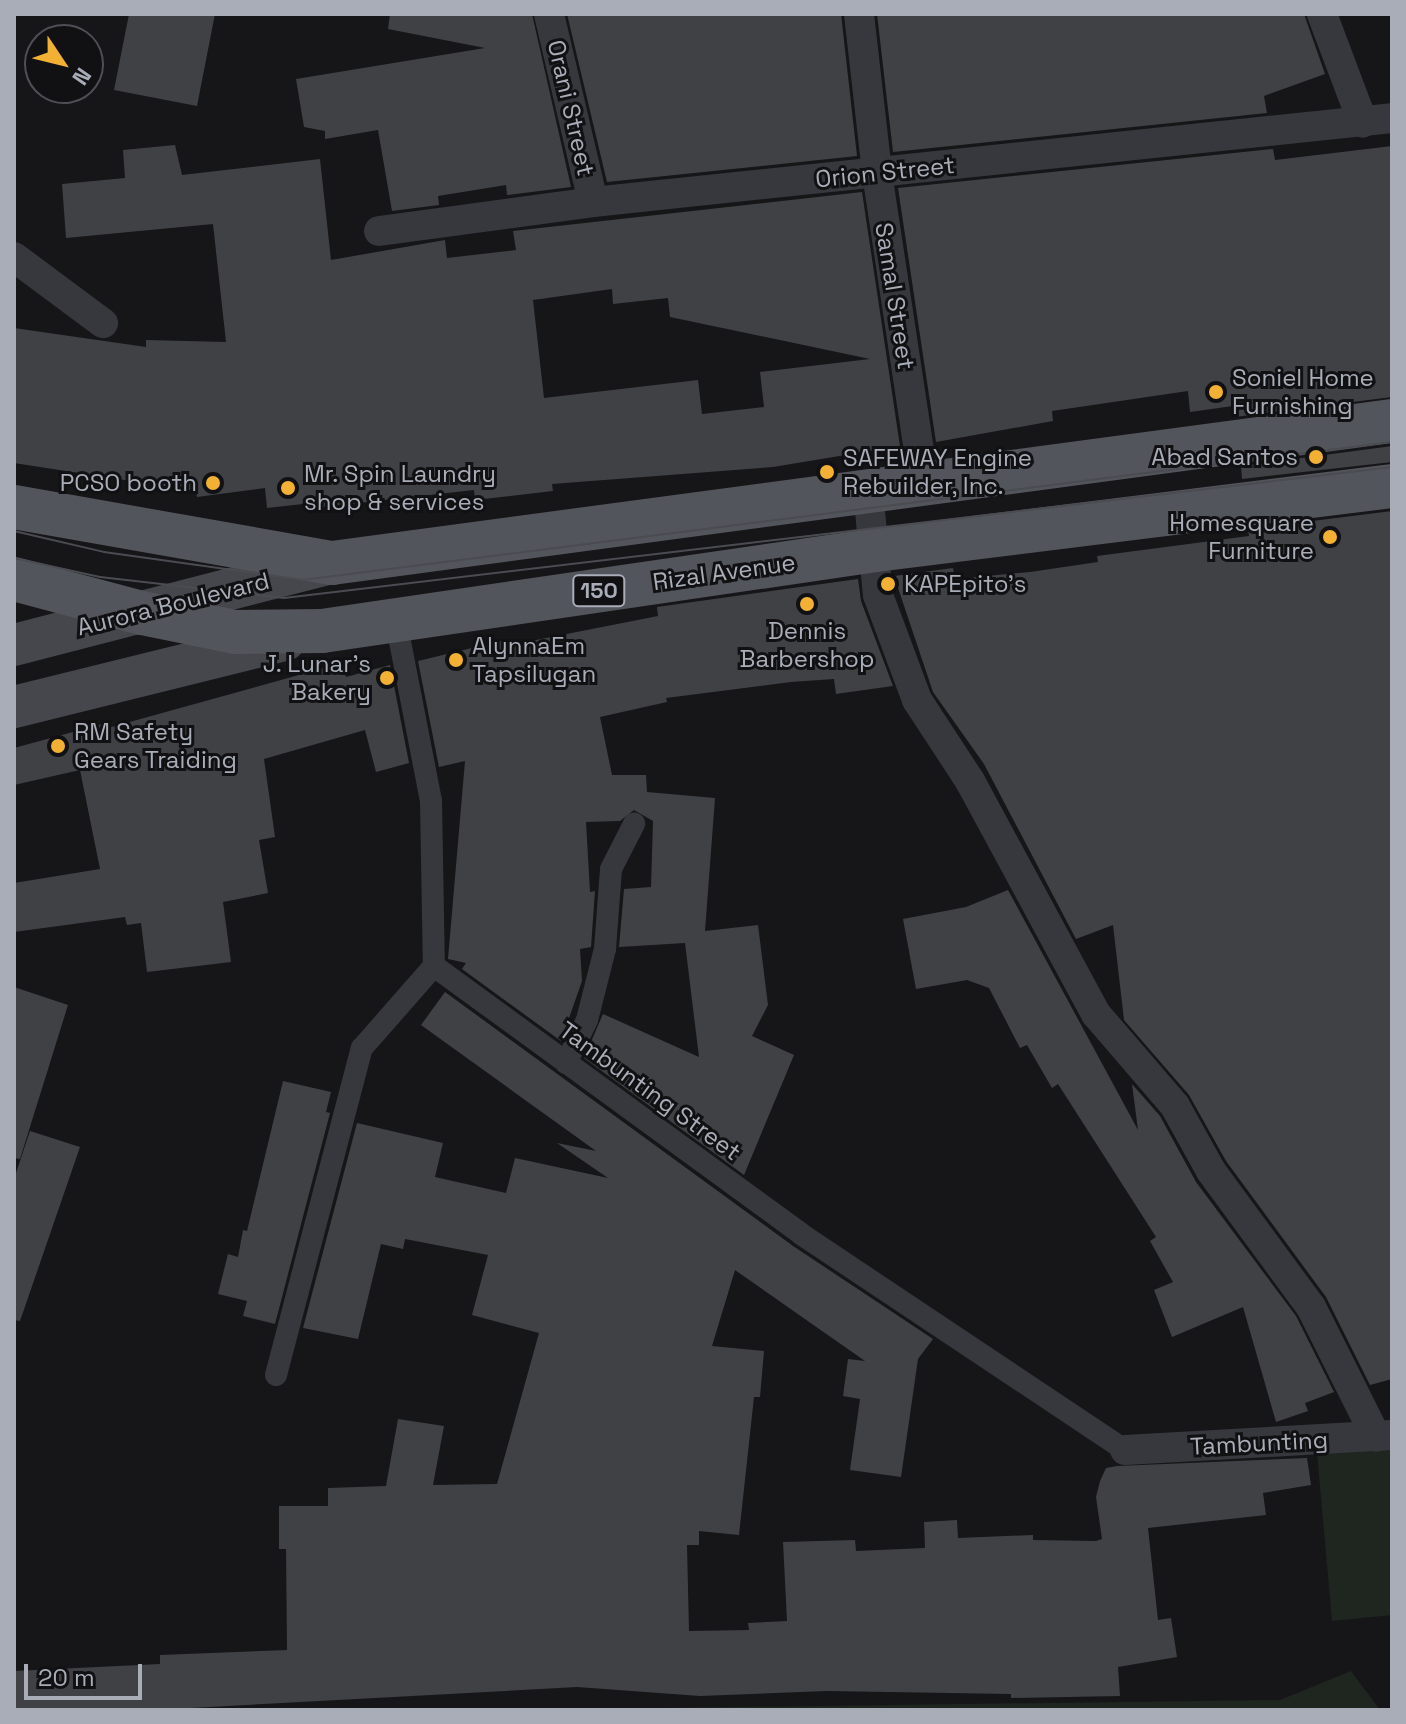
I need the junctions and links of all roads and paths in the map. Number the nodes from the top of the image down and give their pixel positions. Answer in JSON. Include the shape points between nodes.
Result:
{"nodes":[{"id":1,"x":549,"y":14,"type":"edge"},
{"id":2,"x":859,"y":14,"type":"edge"},
{"id":3,"x":1322,"y":14,"type":"edge"},
{"id":4,"x":1377,"y":121,"type":"edge"},
{"id":5,"x":877,"y":173,"type":"junction"},
{"id":6,"x":593,"y":202,"type":"junction"},
{"id":7,"x":379,"y":231,"type":"dead end"},
{"id":8,"x":14,"y":257,"type":"edge"},
{"id":9,"x":103,"y":323,"type":"dead end"},
{"id":10,"x":1392,"y":421,"type":"edge"},
{"id":11,"x":924,"y":482,"type":"junction"},
{"id":12,"x":1392,"y":486,"type":"edge"},
{"id":13,"x":868,"y":490,"type":"junction"},
{"id":14,"x":14,"y":507,"type":"edge"},
{"id":15,"x":876,"y":550,"type":"junction"},
{"id":16,"x":332,"y":563,"type":"junction"},
{"id":17,"x":14,"y":579,"type":"edge"},
{"id":18,"x":142,"y":613,"type":"junction"},
{"id":19,"x":396,"y":621,"type":"junction"},
{"id":20,"x":322,"y":631,"type":"junction"},
{"id":21,"x":14,"y":645,"type":"edge"},
{"id":22,"x":14,"y":707,"type":"edge"},
{"id":23,"x":634,"y":824,"type":"dead end"},
{"id":24,"x":434,"y":966,"type":"junction"},
{"id":25,"x":566,"y":1063,"type":"junction"},
{"id":26,"x":276,"y":1375,"type":"dead end"},
{"id":27,"x":1384,"y":1436,"type":"edge"},
{"id":28,"x":1125,"y":1450,"type":"joint"}],
"edges":[{"from":1,"to":6,"type":"street","name":"Orani Street"},
{"from":2,"to":5,"type":"street","name":"Samal Street"},
{"from":3,"to":4,"type":"street"},
{"from":4,"to":5,"type":"street","name":"Orion Street"},
{"from":5,"to":6,"type":"street","name":"Orion Street"},
{"from":5,"to":11,"type":"street","name":"Samal Street"},
{"from":6,"to":7,"type":"street","name":"Orion Street"},
{"from":8,"to":9,"type":"street"},
{"from":10,"to":11,"type":"main road"},
{"from":11,"to":13,"type":"main road"},
{"from":12,"to":15,"type":"main road","name":"Rizal Avenue","number":"150"},
{"from":13,"to":15,"type":"street"},
{"from":13,"to":16,"type":"main road"},
{"from":14,"to":16,"type":"main road"},
{"from":15,"to":19,"type":"main road","name":"Rizal Avenue","number":"150"},
{"from":15,"to":27,"type":"street","via":[[878,595],[917,700],[970,781],[1096,1014],[1175,1106],[1211,1171],[1311,1307]]},
{"from":16,"to":18,"type":"main road","name":"Aurora Boulevard"},
{"from":17,"to":18,"type":"main road","name":"Rizal Avenue","number":"150"},
{"from":18,"to":20,"type":"main road","name":"Rizal Avenue","number":"150","via":[[235,632]]},
{"from":18,"to":21,"type":"main road","name":"Aurora Boulevard"},
{"from":19,"to":20,"type":"main road","name":"Rizal Avenue","number":"150"},
{"from":19,"to":24,"type":"street","via":[[431,801]]},
{"from":20,"to":22,"type":"main road"},
{"from":23,"to":25,"type":"street","via":[[611,869],[605,949],[587,1020]]},
{"from":24,"to":25,"type":"street","name":"Tambunting Street"},
{"from":24,"to":26,"type":"street","via":[[362,1048]]},
{"from":25,"to":28,"type":"street","name":"Tambunting Street","via":[[801,1234]]},
{"from":27,"to":28,"type":"street","name":"Tambunting"}]}
